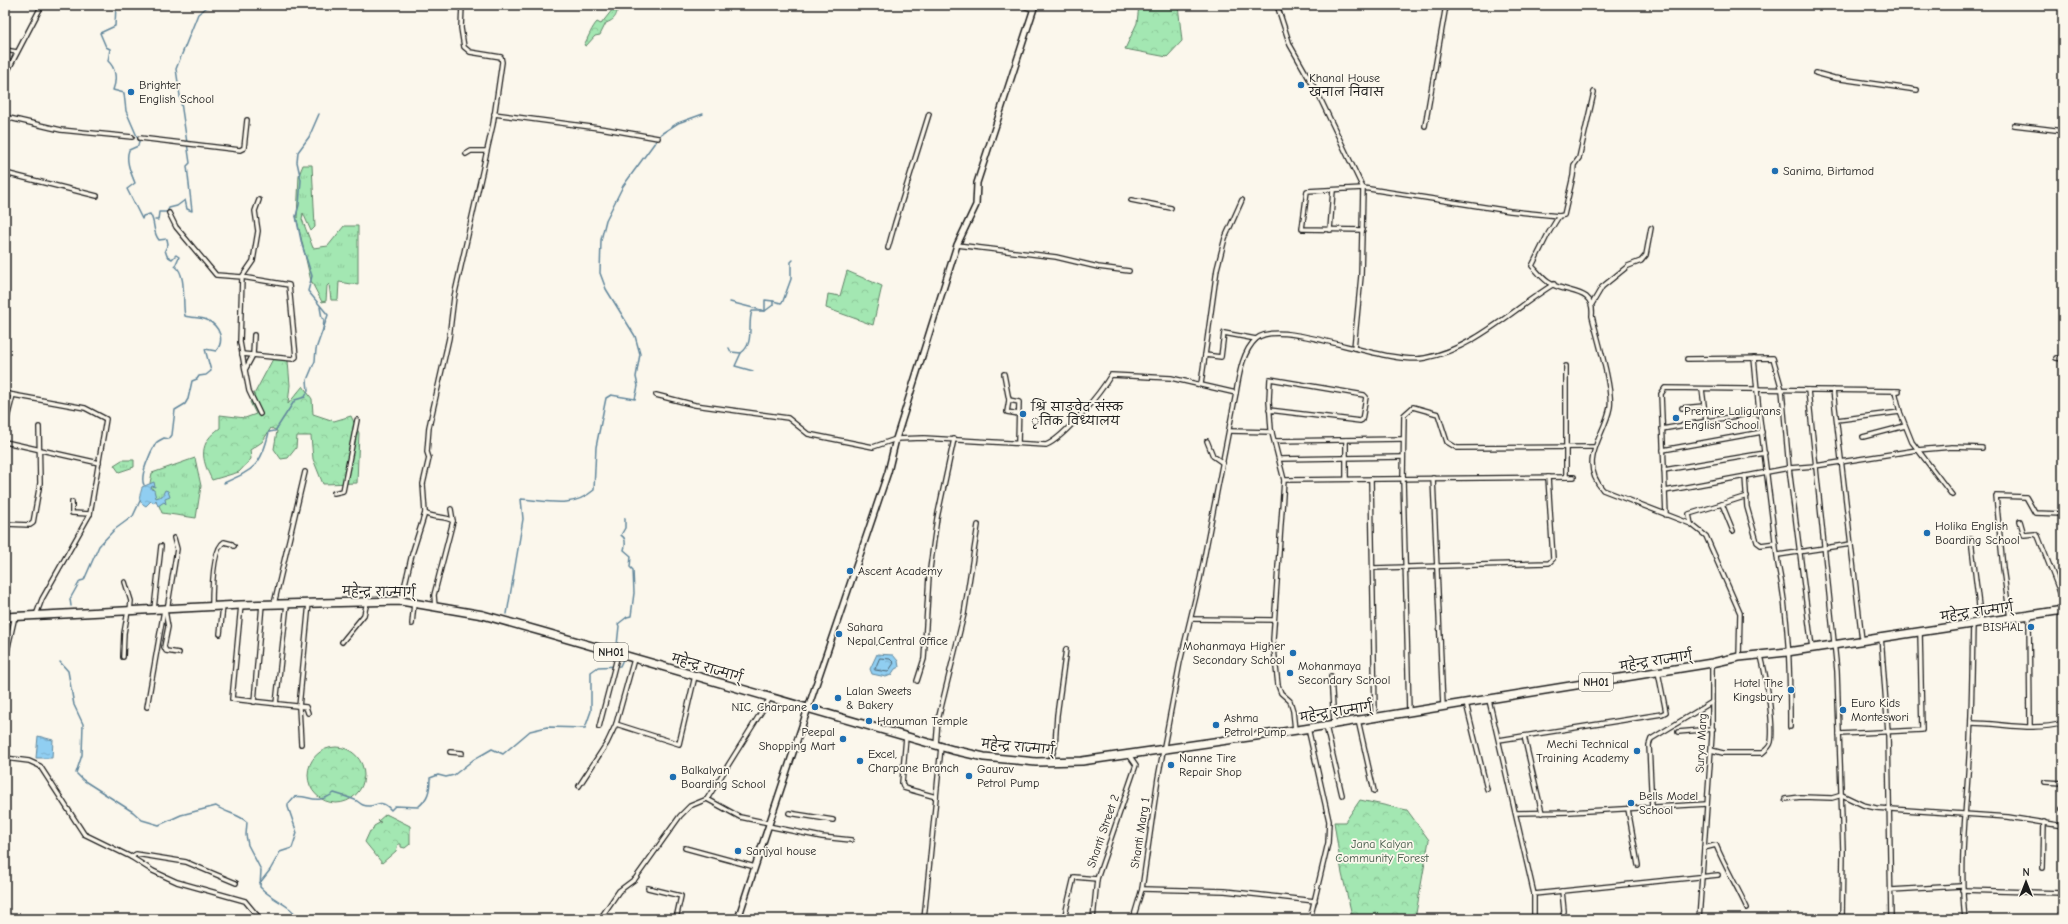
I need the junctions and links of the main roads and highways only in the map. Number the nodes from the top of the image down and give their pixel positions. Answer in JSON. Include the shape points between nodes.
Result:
{"nodes":[{"id":1,"x":2063,"y":610,"type":"edge"},
{"id":2,"x":5,"y":617,"type":"edge"}],
"edges":[{"from":1,"to":2,"type":"highway","name":"महेन्द्र राज्मार्ग्","number":"NH01","via":[[1739,658],[1295,730],[1082,761],[1050,762],[984,757],[939,746],[484,615],[414,602],[262,604]]}]}
